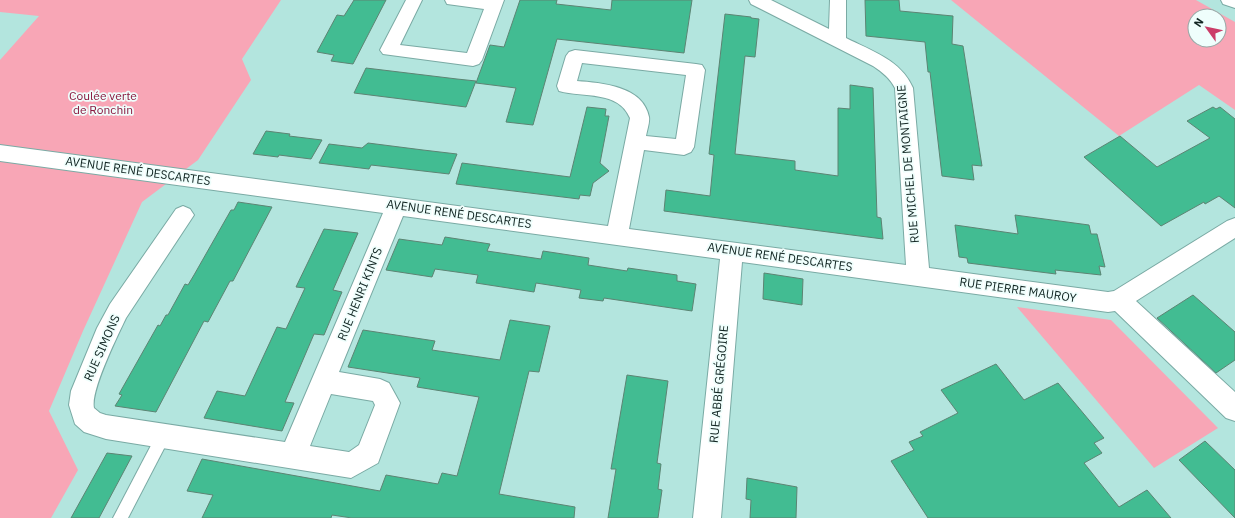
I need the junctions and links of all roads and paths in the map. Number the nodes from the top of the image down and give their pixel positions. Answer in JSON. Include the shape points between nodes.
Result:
{"nodes":[{"id":1,"x":414,"y":0,"type":"edge"},
{"id":2,"x":453,"y":0,"type":"edge"},
{"id":3,"x":838,"y":0,"type":"edge"},
{"id":4,"x":1229,"y":0,"type":"edge"},
{"id":5,"x":764,"y":1,"type":"edge"},
{"id":6,"x":495,"y":2,"type":"edge"},
{"id":7,"x":1235,"y":3,"type":"edge"},
{"id":8,"x":837,"y":40,"type":"junction"},
{"id":9,"x":636,"y":142,"type":"junction"},
{"id":10,"x":0,"y":153,"type":"edge"},
{"id":11,"x":396,"y":206,"type":"junction"},
{"id":12,"x":182,"y":215,"type":"dead end"},
{"id":13,"x":1235,"y":227,"type":"edge"},
{"id":14,"x":617,"y":235,"type":"junction"},
{"id":15,"x":732,"y":251,"type":"junction"},
{"id":16,"x":918,"y":276,"type":"junction"},
{"id":17,"x":1119,"y":300,"type":"junction"},
{"id":18,"x":324,"y":382,"type":"junction"},
{"id":19,"x":1235,"y":410,"type":"edge"},
{"id":20,"x":163,"y":437,"type":"junction"},
{"id":21,"x":293,"y":455,"type":"junction"},
{"id":22,"x":120,"y":518,"type":"edge"},
{"id":23,"x":707,"y":518,"type":"edge"}],
"edges":[{"from":1,"to":6,"type":"main road","via":[[389,50],[473,60]]},
{"from":2,"to":6,"type":"main road"},
{"from":3,"to":8,"type":"main road"},
{"from":4,"to":7,"type":"main road"},
{"from":5,"to":8,"type":"main road","name":"RUE MICHEL DE MONTAIGNE"},
{"from":8,"to":16,"type":"main road","name":"RUE MICHEL DE MONTAIGNE","via":[[888,67],[896,74],[904,88]]},
{"from":9,"to":9,"type":"main road","via":[[640,118],[638,110],[625,96],[614,92],[566,86],[575,56],[696,70],[684,147]]},
{"from":9,"to":14,"type":"main road"},
{"from":10,"to":11,"type":"main road","name":"AVENUE RENÉ DESCARTES"},
{"from":11,"to":14,"type":"main road","name":"AVENUE RENÉ DESCARTES"},
{"from":11,"to":18,"type":"main road","name":"RUE HENRI KINTS"},
{"from":12,"to":20,"type":"main road","name":"RUE SIMONS","via":[[109,328],[83,391],[81,405],[84,415],[93,423]]},
{"from":13,"to":17,"type":"main road","name":"RUE PIERRE MAUROY"},
{"from":14,"to":15,"type":"main road","name":"AVENUE RENÉ DESCARTES"},
{"from":15,"to":16,"type":"main road","name":"AVENUE RENÉ DESCARTES"},
{"from":15,"to":23,"type":"main road","name":"RUE ABBÉ GRÉGOIRE"},
{"from":16,"to":17,"type":"main road","name":"RUE PIERRE MAUROY","via":[[1097,302]]},
{"from":17,"to":19,"type":"main road"},
{"from":18,"to":21,"type":"main road","name":"RUE HENRI KINTS"},
{"from":18,"to":21,"type":"main road","via":[[380,391],[388,403],[369,454],[352,465]]},
{"from":20,"to":21,"type":"main road"},
{"from":20,"to":22,"type":"lane"}]}
